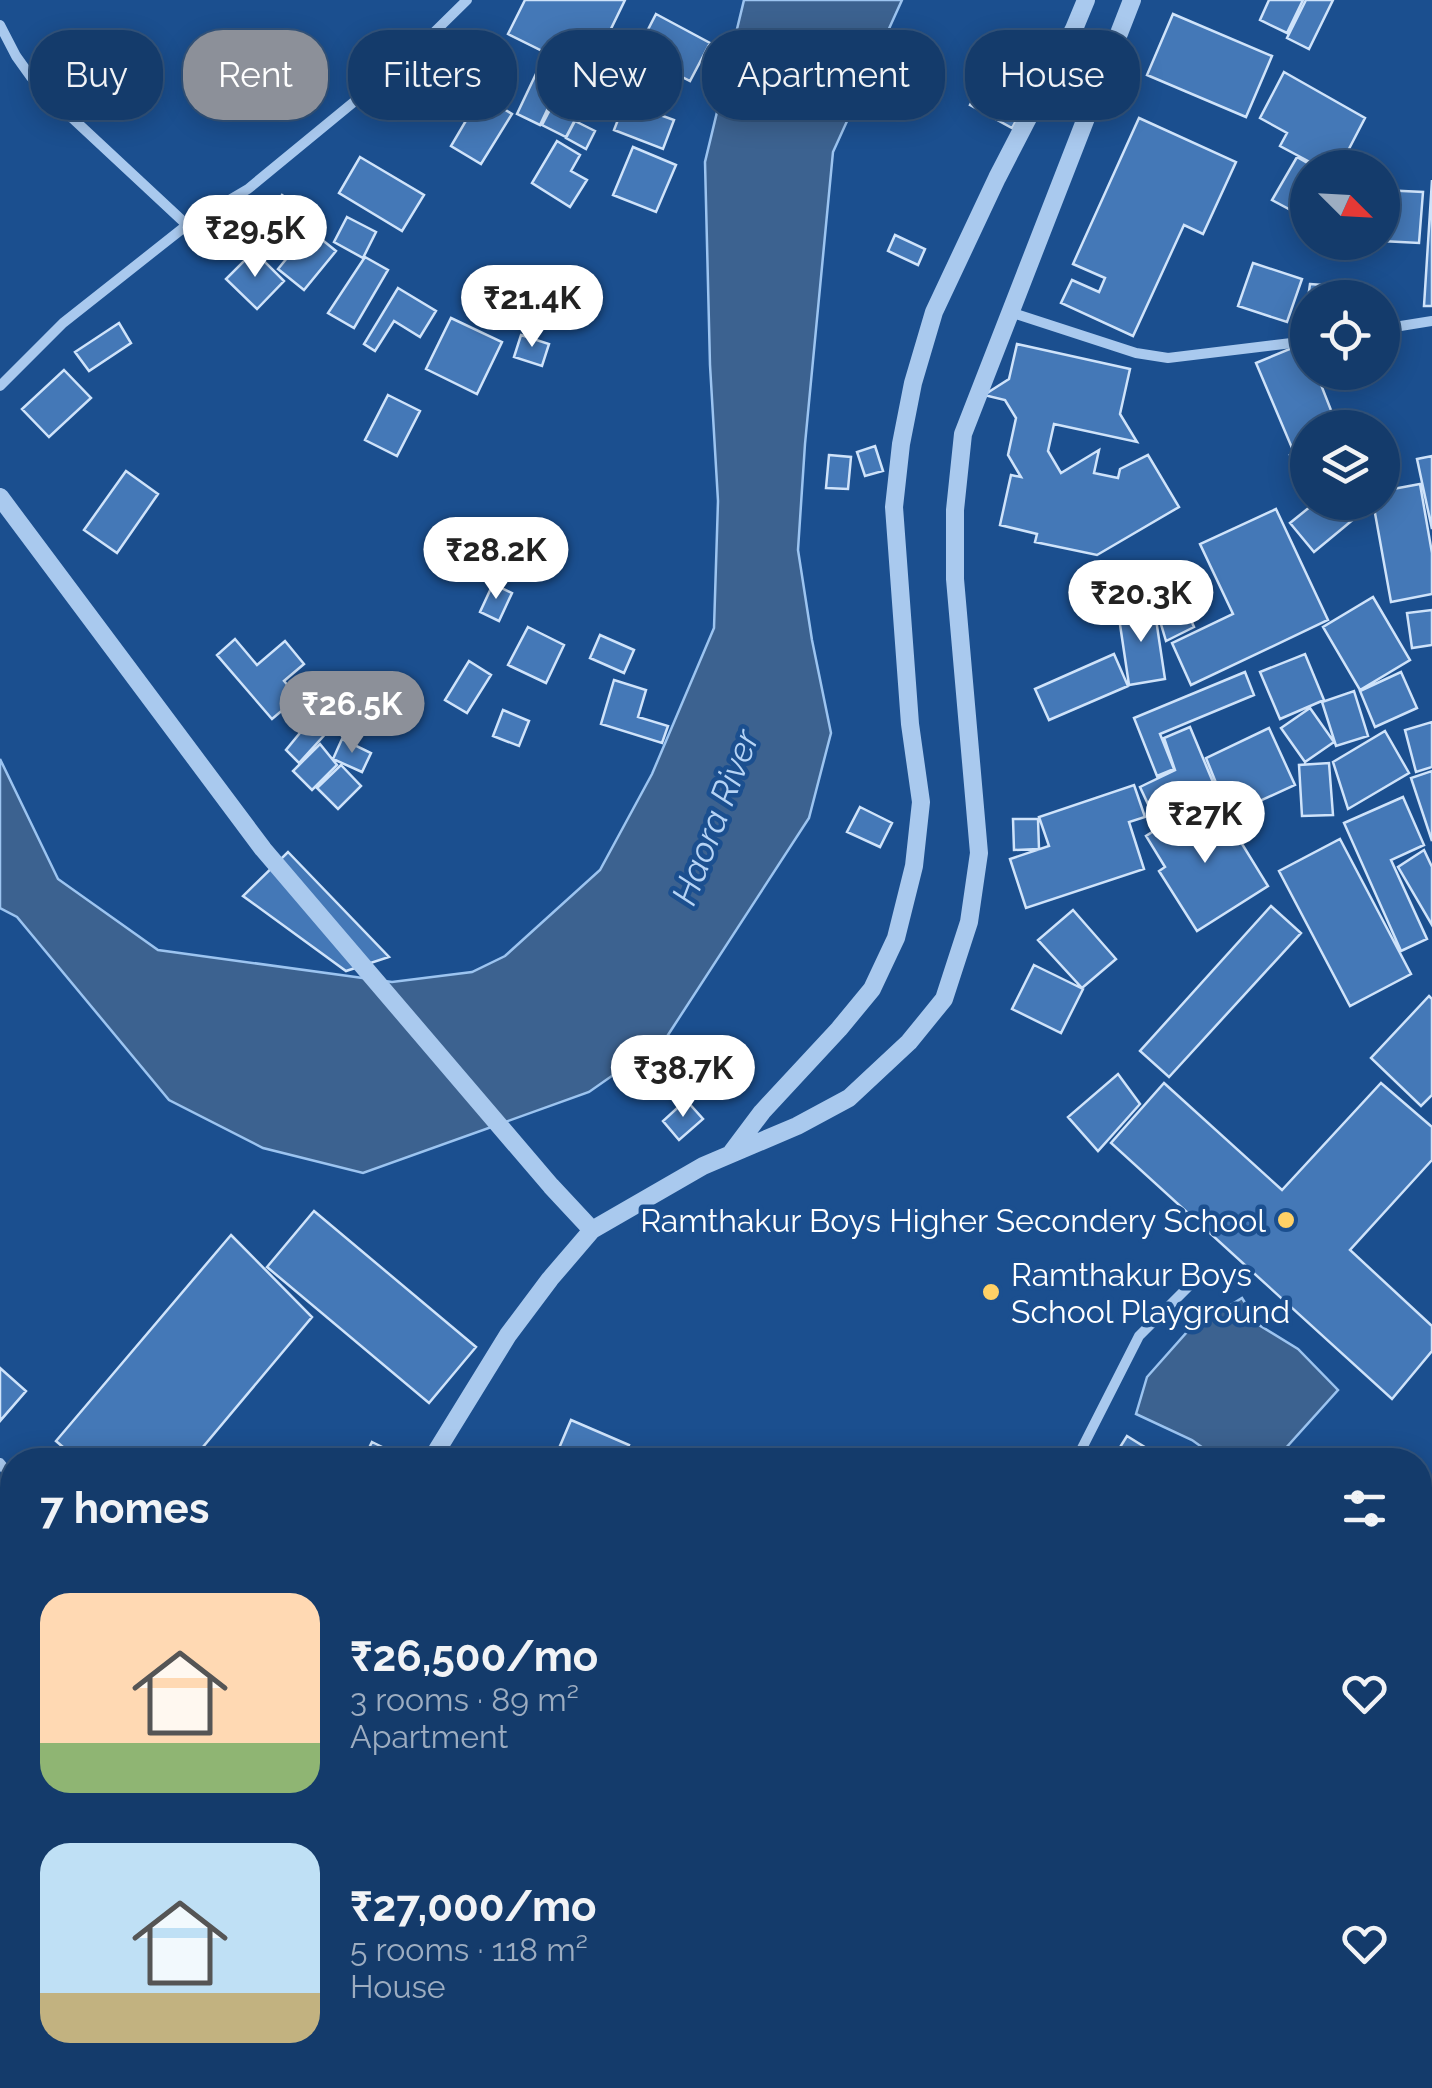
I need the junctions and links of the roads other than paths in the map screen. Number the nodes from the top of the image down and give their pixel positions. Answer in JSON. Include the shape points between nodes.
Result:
{"nodes":[{"id":1,"x":467,"y":0,"type":"edge"},
{"id":2,"x":1086,"y":0,"type":"edge"},
{"id":3,"x":1132,"y":0,"type":"edge"},
{"id":4,"x":0,"y":25,"type":"edge"},
{"id":5,"x":187,"y":225,"type":"junction"},
{"id":6,"x":1010,"y":312,"type":"junction"},
{"id":7,"x":1432,"y":322,"type":"edge"},
{"id":8,"x":1400,"y":326,"type":"edge"},
{"id":9,"x":1290,"y":343,"type":"edge"},
{"id":10,"x":0,"y":386,"type":"edge"},
{"id":11,"x":0,"y":497,"type":"edge"},
{"id":12,"x":728,"y":1156,"type":"junction"},
{"id":13,"x":592,"y":1230,"type":"junction"},
{"id":14,"x":1195,"y":1280,"type":"dead end"},
{"id":15,"x":438,"y":1448,"type":"edge"},
{"id":16,"x":1082,"y":1448,"type":"edge"}],
"edges":[{"from":1,"to":5,"type":"street","via":[[263,177]]},
{"from":2,"to":12,"type":"street","via":[[934,312],[913,383],[894,507],[921,802],[896,938],[872,989]]},
{"from":3,"to":6,"type":"street"},
{"from":4,"to":5,"type":"street","via":[[30,77]]},
{"from":5,"to":10,"type":"street","via":[[63,323]]},
{"from":6,"to":9,"type":"street","via":[[1168,358]]},
{"from":6,"to":12,"type":"street","via":[[963,434],[955,510],[979,853],[970,922],[944,1000],[849,1098]]},
{"from":7,"to":8,"type":"street"},
{"from":11,"to":13,"type":"street","via":[[263,849]]},
{"from":12,"to":13,"type":"street"},
{"from":13,"to":15,"type":"street","via":[[508,1335]]},
{"from":14,"to":16,"type":"street","via":[[1138,1336]]}]}
